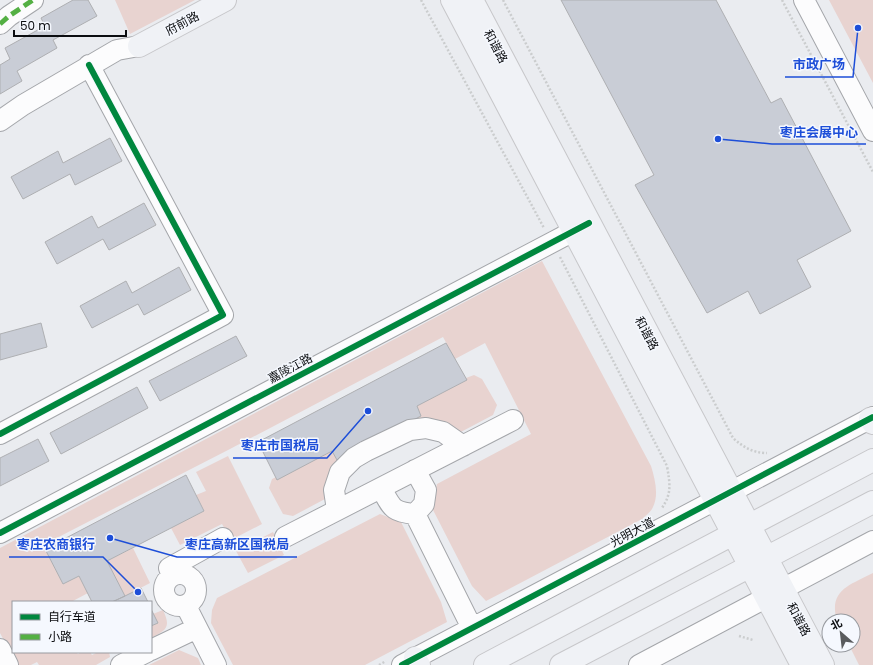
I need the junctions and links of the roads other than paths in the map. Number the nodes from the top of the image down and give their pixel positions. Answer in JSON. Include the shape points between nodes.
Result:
{"nodes":[{"id":1,"x":33,"y":0,"type":"edge"},
{"id":2,"x":223,"y":0,"type":"edge"},
{"id":3,"x":452,"y":0,"type":"edge"},
{"id":4,"x":472,"y":0,"type":"edge"},
{"id":5,"x":804,"y":0,"type":"edge"},
{"id":6,"x":0,"y":24,"type":"edge"},
{"id":7,"x":139,"y":46,"type":"joint"},
{"id":8,"x":89,"y":65,"type":"junction"},
{"id":9,"x":0,"y":121,"type":"edge"},
{"id":10,"x":873,"y":131,"type":"edge"},
{"id":11,"x":582,"y":227,"type":"junction"},
{"id":12,"x":513,"y":420,"type":"dead end"},
{"id":13,"x":872,"y":420,"type":"edge"},
{"id":14,"x":0,"y":434,"type":"edge"},
{"id":15,"x":463,"y":446,"type":"junction"},
{"id":16,"x":873,"y":460,"type":"edge"},
{"id":17,"x":416,"y":470,"type":"junction"},
{"id":18,"x":381,"y":488,"type":"junction"},
{"id":19,"x":723,"y":496,"type":"junction"},
{"id":20,"x":873,"y":502,"type":"edge"},
{"id":21,"x":337,"y":510,"type":"junction"},
{"id":22,"x":415,"y":514,"type":"junction"},
{"id":23,"x":741,"y":530,"type":"junction"},
{"id":24,"x":0,"y":534,"type":"edge"},
{"id":25,"x":285,"y":537,"type":"dead end"},
{"id":26,"x":223,"y":538,"type":"dead end"},
{"id":27,"x":873,"y":541,"type":"edge"},
{"id":28,"x":758,"y":562,"type":"junction"},
{"id":29,"x":775,"y":593,"type":"junction"},
{"id":30,"x":197,"y":628,"type":"junction"},
{"id":31,"x":472,"y":628,"type":"junction"},
{"id":32,"x":0,"y":649,"type":"edge"},
{"id":33,"x":152,"y":650,"type":"edge"},
{"id":34,"x":145,"y":653,"type":"edge"},
{"id":35,"x":412,"y":663,"type":"edge"},
{"id":36,"x":8,"y":665,"type":"edge"},
{"id":37,"x":121,"y":665,"type":"edge"},
{"id":38,"x":216,"y":665,"type":"edge"},
{"id":39,"x":485,"y":665,"type":"edge"},
{"id":40,"x":561,"y":665,"type":"edge"},
{"id":41,"x":639,"y":665,"type":"edge"},
{"id":42,"x":802,"y":665,"type":"edge"},
{"id":43,"x":823,"y":665,"type":"edge"}],
"edges":[{"from":1,"to":6,"type":"street"},
{"from":2,"to":7,"type":"main road","name":"府前路"},
{"from":3,"to":11,"type":"main road","name":"和谐路"},
{"from":4,"to":11,"type":"main road","name":"和谐路"},
{"from":5,"to":10,"type":"street"},
{"from":7,"to":8,"type":"street","via":[[117,50]]},
{"from":8,"to":9,"type":"street"},
{"from":8,"to":14,"type":"street","via":[[223,316]]},
{"from":11,"to":19,"type":"main road","name":"和谐路"},
{"from":11,"to":24,"type":"street","name":"嘉陵江路"},
{"from":12,"to":15,"type":"street"},
{"from":13,"to":19,"type":"street","name":"光明大道"},
{"from":15,"to":17,"type":"street"},
{"from":15,"to":21,"type":"street","via":[[443,432],[426,428],[410,430],[366,451],[354,458],[340,472],[334,490]]},
{"from":16,"to":23,"type":"main road"},
{"from":17,"to":18,"type":"street"},
{"from":17,"to":22,"type":"street","via":[[426,490],[424,504]]},
{"from":18,"to":21,"type":"street"},
{"from":18,"to":22,"type":"street","via":[[392,508],[401,513]]},
{"from":19,"to":23,"type":"main road","name":"和谐路"},
{"from":19,"to":31,"type":"street","name":"光明大道"},
{"from":20,"to":28,"type":"main road"},
{"from":21,"to":25,"type":"street"},
{"from":22,"to":31,"type":"street"},
{"from":23,"to":28,"type":"main road","name":"和谐路"},
{"from":23,"to":39,"type":"main road"},
{"from":26,"to":30,"type":"street","via":[[169,568],[172,576],[165,584],[164,595],[175,606],[186,606]]},
{"from":27,"to":29,"type":"street"},
{"from":28,"to":29,"type":"main road","name":"和谐路"},
{"from":28,"to":40,"type":"main road"},
{"from":29,"to":41,"type":"street"},
{"from":29,"to":42,"type":"main road","name":"和谐路"},
{"from":29,"to":43,"type":"main road","name":"和谐路"},
{"from":30,"to":33,"type":"street"},
{"from":30,"to":38,"type":"street"},
{"from":31,"to":35,"type":"street","name":"光明大道"},
{"from":32,"to":36,"type":"street"},
{"from":34,"to":37,"type":"street"}]}
